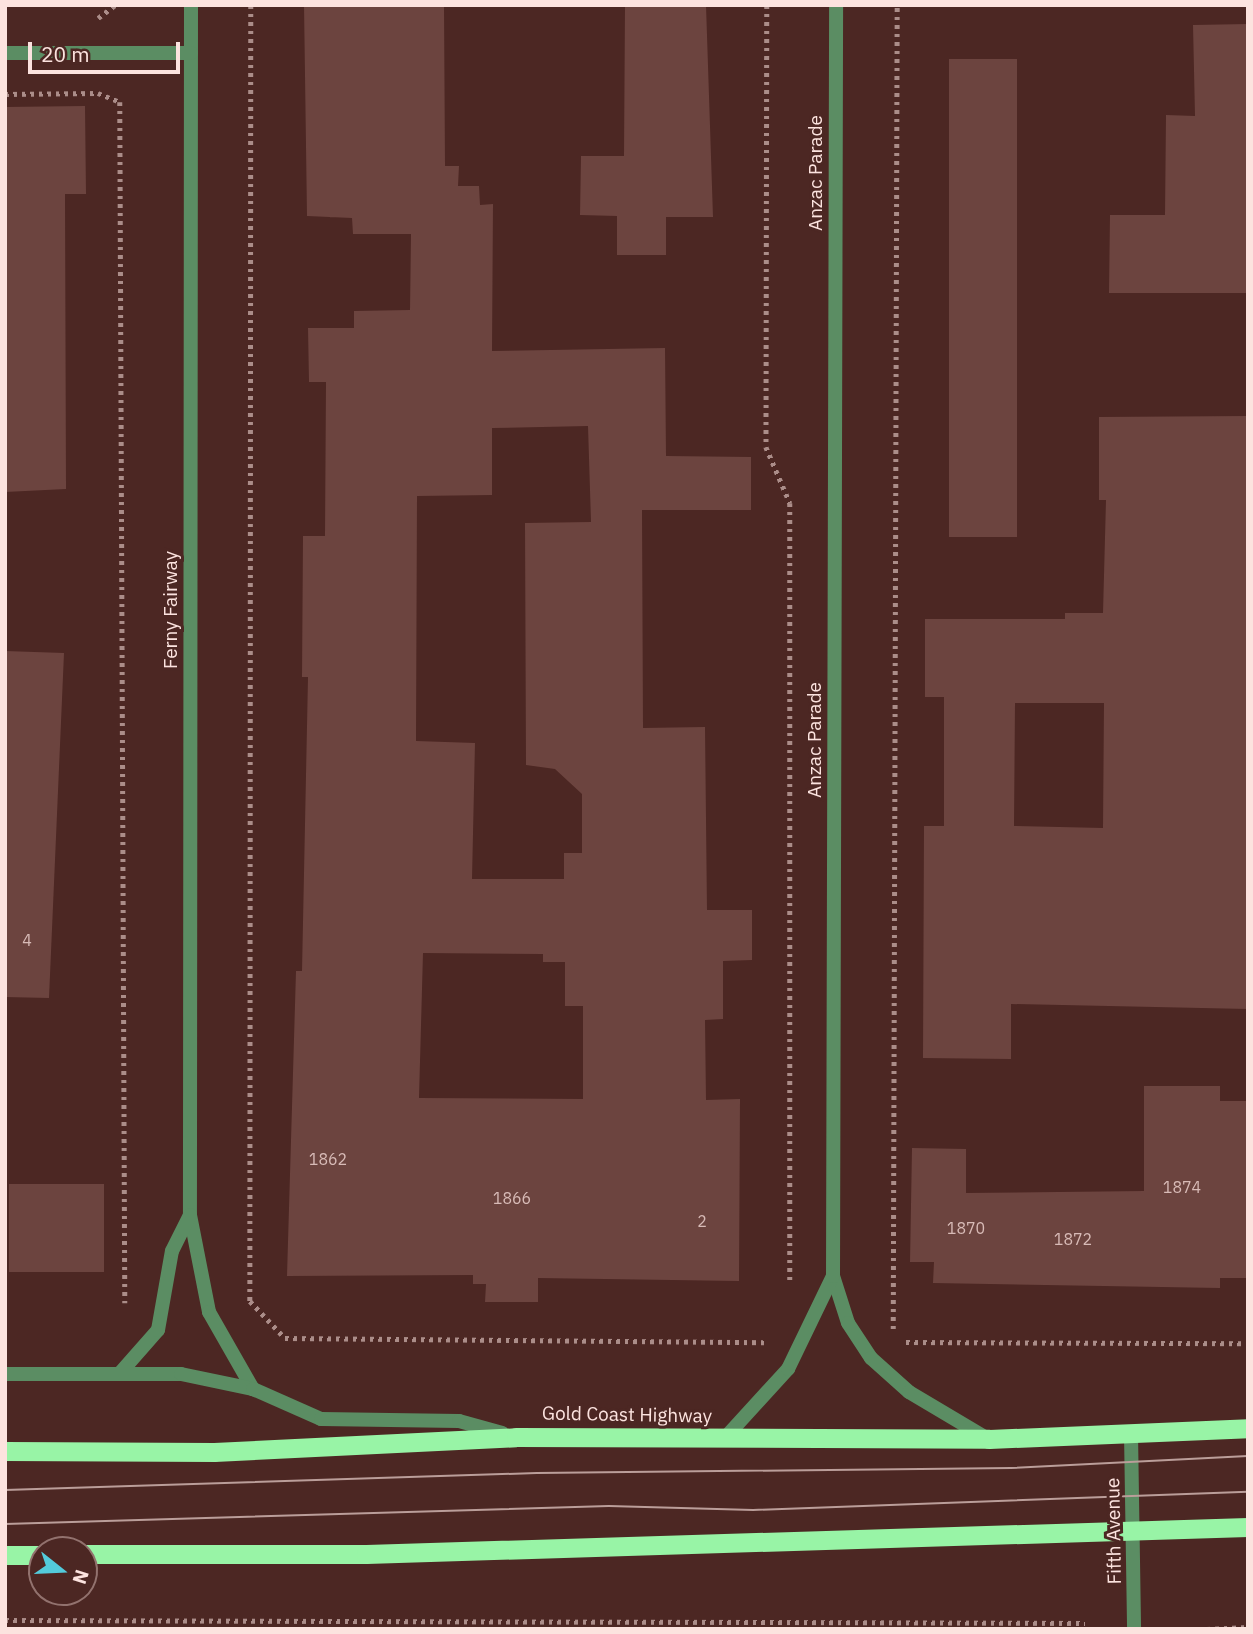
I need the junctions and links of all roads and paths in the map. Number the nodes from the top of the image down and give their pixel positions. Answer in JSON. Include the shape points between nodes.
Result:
{"nodes":[{"id":1,"x":191,"y":5,"type":"edge"},
{"id":2,"x":251,"y":5,"type":"edge"},
{"id":3,"x":767,"y":5,"type":"edge"},
{"id":4,"x":836,"y":5,"type":"edge"},
{"id":5,"x":897,"y":5,"type":"edge"},
{"id":6,"x":5,"y":53,"type":"edge"},
{"id":7,"x":191,"y":53,"type":"junction"},
{"id":8,"x":5,"y":94,"type":"edge"},
{"id":9,"x":190,"y":1215,"type":"junction"},
{"id":10,"x":834,"y":1276,"type":"junction"},
{"id":11,"x":790,"y":1289,"type":"dead end"},
{"id":12,"x":125,"y":1319,"type":"dead end"},
{"id":13,"x":772,"y":1332,"type":"dead end"},
{"id":14,"x":1248,"y":1343,"type":"edge"},
{"id":15,"x":121,"y":1372,"type":"junction"},
{"id":16,"x":5,"y":1374,"type":"edge"},
{"id":17,"x":253,"y":1389,"type":"junction"},
{"id":18,"x":1248,"y":1428,"type":"edge"},
{"id":19,"x":1131,"y":1433,"type":"junction"},
{"id":20,"x":516,"y":1437,"type":"junction"},
{"id":21,"x":724,"y":1439,"type":"junction"},
{"id":22,"x":989,"y":1439,"type":"junction"},
{"id":23,"x":5,"y":1451,"type":"edge"},
{"id":24,"x":1248,"y":1527,"type":"edge"},
{"id":25,"x":1134,"y":1533,"type":"junction"},
{"id":26,"x":5,"y":1555,"type":"edge"},
{"id":27,"x":28,"y":1555,"type":"edge"},
{"id":28,"x":98,"y":1555,"type":"edge"},
{"id":29,"x":5,"y":1620,"type":"edge"},
{"id":30,"x":1086,"y":1623,"type":"dead end"},
{"id":31,"x":1248,"y":1627,"type":"edge"},
{"id":32,"x":1207,"y":1628,"type":"edge"},
{"id":33,"x":1134,"y":1629,"type":"edge"}],
"edges":[{"from":1,"to":7,"type":"street","name":"Ferny Fairway"},
{"from":2,"to":13,"type":"path","via":[[250,1301],[285,1338],[766,1342]]},
{"from":3,"to":11,"type":"path","via":[[765,447],[790,503]]},
{"from":4,"to":10,"type":"street","name":"Anzac Parade"},
{"from":5,"to":14,"type":"path","via":[[893,1342]]},
{"from":6,"to":7,"type":"street"},
{"from":7,"to":9,"type":"street","name":"Ferny Fairway"},
{"from":8,"to":12,"type":"path","via":[[98,93],[120,102]]},
{"from":9,"to":15,"type":"street","name":"Ferny Fairway","via":[[172,1251],[158,1330]]},
{"from":9,"to":17,"type":"street","name":"Ferny Fairway","via":[[209,1312]]},
{"from":10,"to":21,"type":"street","name":"Anzac Parade","via":[[788,1369]]},
{"from":10,"to":22,"type":"street","via":[[848,1323],[871,1358],[909,1392]]},
{"from":15,"to":16,"type":"street"},
{"from":15,"to":17,"type":"street","via":[[181,1374]]},
{"from":17,"to":20,"type":"street","via":[[321,1419],[459,1421]]},
{"from":18,"to":19,"type":"highway","name":"Gold Coast Highway"},
{"from":19,"to":22,"type":"highway","name":"Gold Coast Highway"},
{"from":19,"to":25,"type":"street","name":"Fifth Avenue"},
{"from":20,"to":21,"type":"highway","name":"Gold Coast Highway"},
{"from":20,"to":23,"type":"highway","name":"Gold Coast Highway","via":[[214,1452]]},
{"from":21,"to":22,"type":"highway","name":"Gold Coast Highway"},
{"from":24,"to":25,"type":"highway"},
{"from":25,"to":28,"type":"highway","via":[[366,1554]]},
{"from":25,"to":33,"type":"street","name":"Fifth Avenue"},
{"from":26,"to":27,"type":"highway"},
{"from":29,"to":30,"type":"path"},
{"from":31,"to":32,"type":"path"}]}
